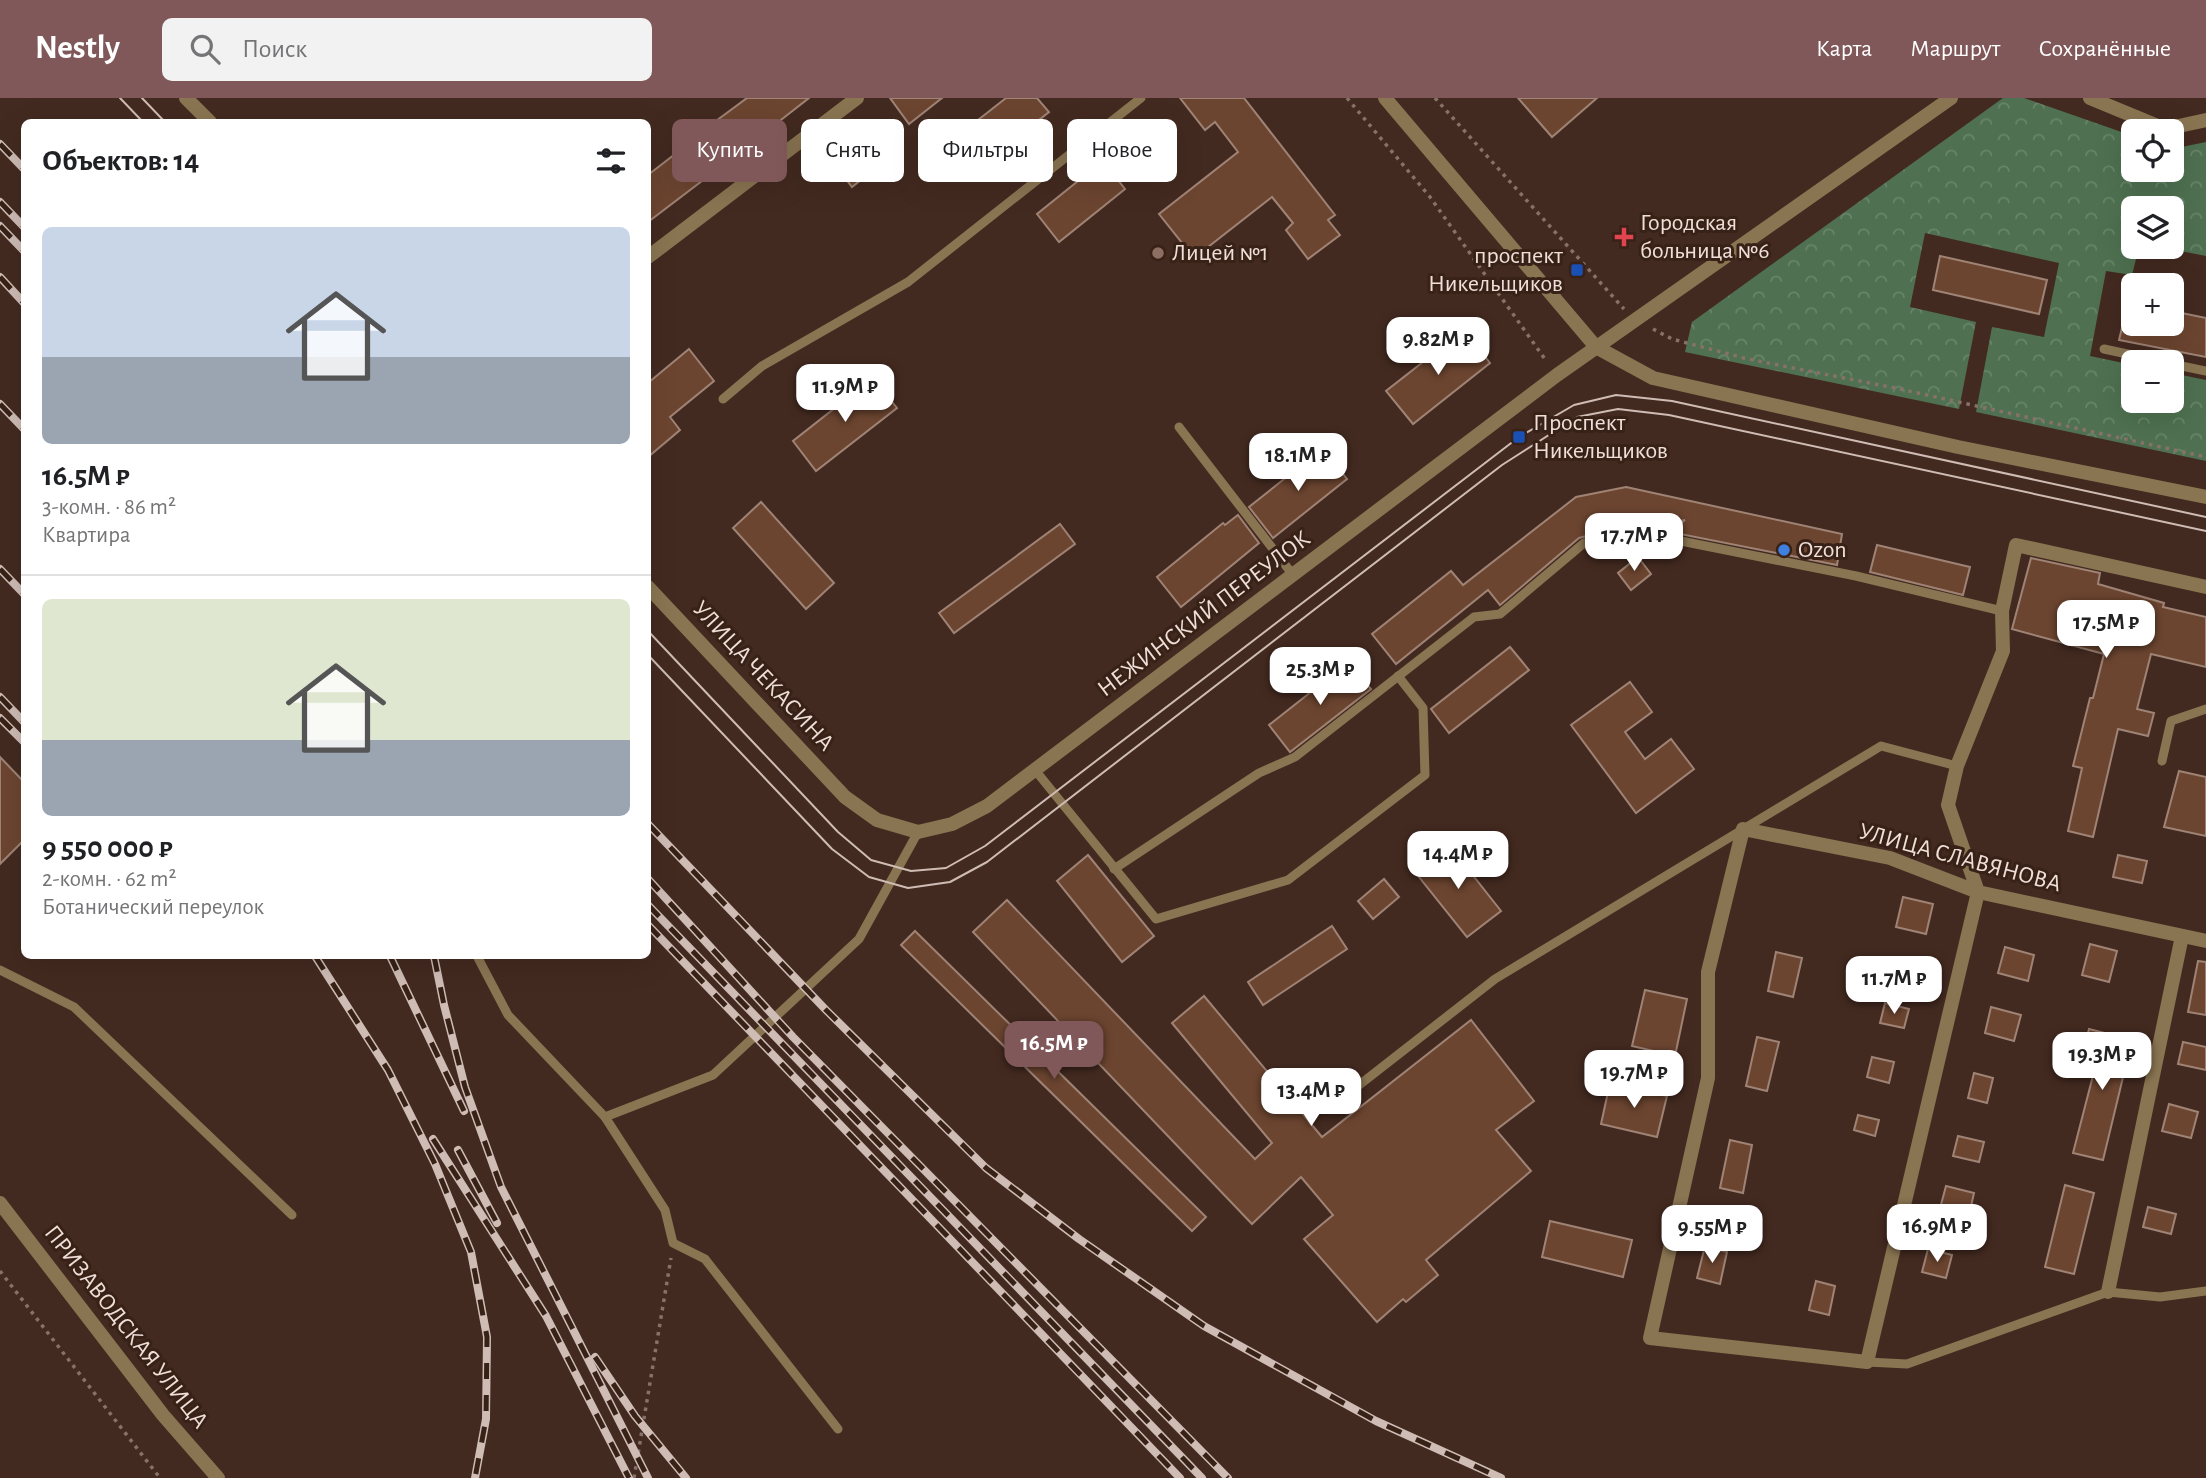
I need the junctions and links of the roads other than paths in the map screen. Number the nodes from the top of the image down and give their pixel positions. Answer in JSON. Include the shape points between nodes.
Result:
{"nodes":[{"id":1,"x":187,"y":98,"type":"edge"},
{"id":2,"x":857,"y":98,"type":"edge"},
{"id":3,"x":1141,"y":98,"type":"edge"},
{"id":4,"x":1385,"y":98,"type":"edge"},
{"id":5,"x":1951,"y":98,"type":"edge"},
{"id":6,"x":2090,"y":98,"type":"edge"},
{"id":7,"x":207,"y":119,"type":"edge"},
{"id":8,"x":2206,"y":120,"type":"edge"},
{"id":9,"x":651,"y":255,"type":"edge"},
{"id":10,"x":1596,"y":348,"type":"junction"},
{"id":11,"x":2104,"y":349,"type":"dead end"},
{"id":12,"x":2121,"y":353,"type":"edge"},
{"id":13,"x":2184,"y":366,"type":"edge"},
{"id":14,"x":2206,"y":371,"type":"edge"},
{"id":15,"x":723,"y":399,"type":"dead end"},
{"id":16,"x":1179,"y":427,"type":"dead end"},
{"id":17,"x":2206,"y":497,"type":"edge"},
{"id":18,"x":1293,"y":575,"type":"junction"},
{"id":19,"x":2206,"y":587,"type":"edge"},
{"id":20,"x":651,"y":590,"type":"edge"},
{"id":21,"x":2003,"y":611,"type":"junction"},
{"id":22,"x":1398,"y":676,"type":"junction"},
{"id":23,"x":2206,"y":709,"type":"edge"},
{"id":24,"x":2162,"y":761,"type":"dead end"},
{"id":25,"x":1956,"y":766,"type":"junction"},
{"id":26,"x":1035,"y":770,"type":"junction"},
{"id":27,"x":845,"y":797,"type":"joint"},
{"id":28,"x":1743,"y":829,"type":"junction"},
{"id":29,"x":918,"y":832,"type":"junction"},
{"id":30,"x":1114,"y":869,"type":"junction"},
{"id":31,"x":1978,"y":891,"type":"junction"},
{"id":32,"x":2182,"y":936,"type":"junction"},
{"id":33,"x":2206,"y":941,"type":"edge"},
{"id":34,"x":479,"y":959,"type":"edge"},
{"id":35,"x":0,"y":970,"type":"edge"},
{"id":36,"x":1331,"y":1107,"type":"dead end"},
{"id":37,"x":605,"y":1117,"type":"junction"},
{"id":38,"x":0,"y":1203,"type":"edge"},
{"id":39,"x":292,"y":1215,"type":"dead end"},
{"id":40,"x":2206,"y":1291,"type":"edge"},
{"id":41,"x":2108,"y":1292,"type":"junction"},
{"id":42,"x":1867,"y":1362,"type":"junction"},
{"id":43,"x":838,"y":1429,"type":"dead end"},
{"id":44,"x":218,"y":1478,"type":"edge"}],
"edges":[{"from":1,"to":7,"type":"street"},
{"from":2,"to":9,"type":"street"},
{"from":3,"to":15,"type":"lane","via":[[908,282],[762,366]]},
{"from":4,"to":10,"type":"street"},
{"from":5,"to":10,"type":"street","name":"НЕЖИНСКИЙ ПЕРЕУЛОК"},
{"from":6,"to":8,"type":"street","via":[[2165,129]]},
{"from":10,"to":17,"type":"street","via":[[1653,378]]},
{"from":10,"to":18,"type":"street","name":"НЕЖИНСКИЙ ПЕРЕУЛОК"},
{"from":11,"to":12,"type":"lane"},
{"from":13,"to":14,"type":"lane"},
{"from":16,"to":18,"type":"lane"},
{"from":18,"to":26,"type":"street","name":"НЕЖИНСКИЙ ПЕРЕУЛОК"},
{"from":19,"to":21,"type":"street","via":[[2016,545]]},
{"from":20,"to":27,"type":"street","name":"УЛИЦА ЧЕКАСИНА"},
{"from":21,"to":22,"type":"lane","via":[[1636,532],[1584,543],[1500,614],[1474,617]]},
{"from":21,"to":25,"type":"street","via":[[2003,652]]},
{"from":22,"to":30,"type":"lane","via":[[1295,757],[1259,773]]},
{"from":22,"to":30,"type":"lane","via":[[1423,708],[1425,775],[1288,880],[1156,919]]},
{"from":23,"to":24,"type":"lane","via":[[2171,721]]},
{"from":25,"to":28,"type":"lane","via":[[1881,746]]},
{"from":25,"to":31,"type":"street","via":[[1948,805]]},
{"from":26,"to":29,"type":"street","name":"НЕЖИНСКИЙ ПЕРЕУЛОК","via":[[987,806],[952,824]]},
{"from":26,"to":30,"type":"lane"},
{"from":27,"to":29,"type":"street","name":"НЕЖИНСКИЙ ПЕРЕУЛОК","via":[[877,820]]},
{"from":28,"to":31,"type":"street","name":"УЛИЦА СЛАВЯНОВА","via":[[1890,858]]},
{"from":28,"to":36,"type":"lane","via":[[1495,979]]},
{"from":28,"to":42,"type":"street","via":[[1708,972],[1708,1078],[1650,1338]]},
{"from":29,"to":37,"type":"lane","via":[[859,939],[713,1075]]},
{"from":31,"to":32,"type":"street","name":"УЛИЦА СЛАВЯНОВА"},
{"from":31,"to":42,"type":"street"},
{"from":32,"to":33,"type":"street","name":"УЛИЦА СЛАВЯНОВА"},
{"from":32,"to":41,"type":"street"},
{"from":34,"to":37,"type":"lane","via":[[508,1015]]},
{"from":35,"to":39,"type":"lane","via":[[74,1007]]},
{"from":37,"to":43,"type":"lane","via":[[665,1210],[673,1242],[705,1259]]},
{"from":38,"to":44,"type":"street","name":"ПРИЗАВОДСКАЯ УЛИЦА","via":[[163,1415]]},
{"from":40,"to":41,"type":"lane","via":[[2160,1297]]},
{"from":41,"to":42,"type":"lane","via":[[1906,1364]]}]}
